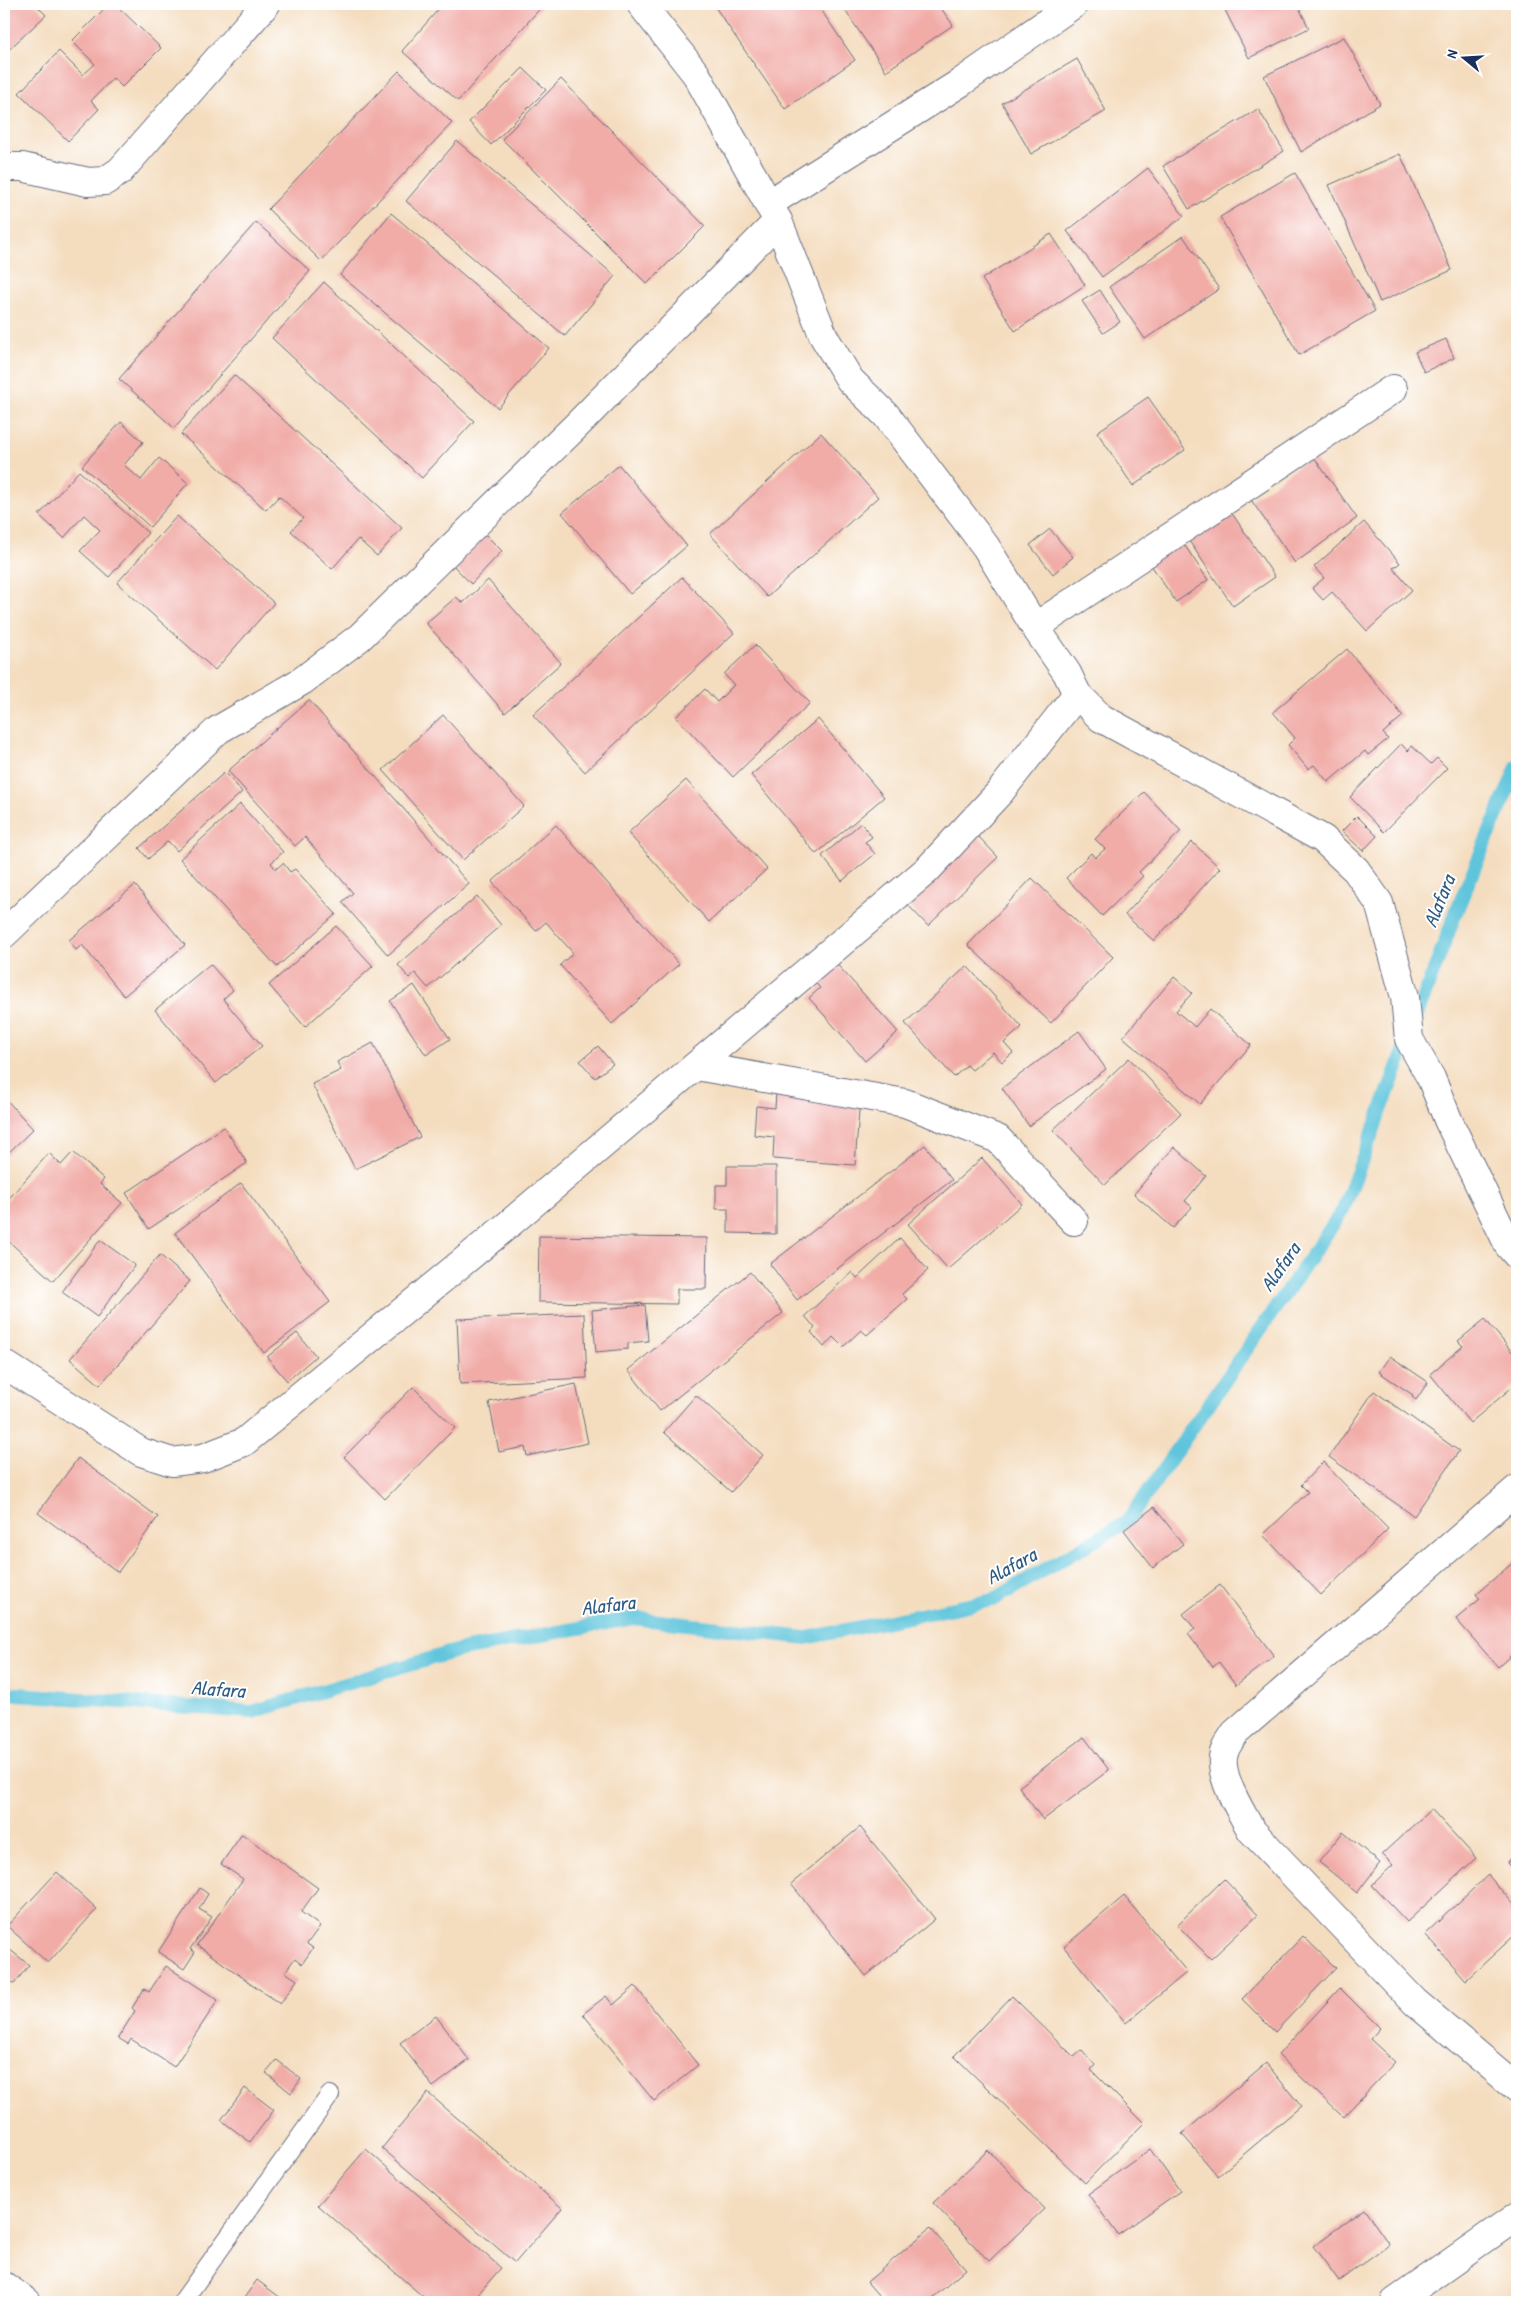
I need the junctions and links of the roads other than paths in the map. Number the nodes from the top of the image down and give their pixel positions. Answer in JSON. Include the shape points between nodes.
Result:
{"nodes":[{"id":1,"x":266,"y":4,"type":"edge"},
{"id":2,"x":642,"y":4,"type":"edge"},
{"id":3,"x":1074,"y":4,"type":"edge"},
{"id":4,"x":4,"y":167,"type":"edge"},
{"id":5,"x":773,"y":212,"type":"junction"},
{"id":6,"x":1393,"y":388,"type":"dead end"},
{"id":7,"x":1035,"y":627,"type":"junction"},
{"id":8,"x":1077,"y":694,"type":"junction"},
{"id":9,"x":4,"y":934,"type":"edge"},
{"id":10,"x":696,"y":1066,"type":"junction"},
{"id":11,"x":1074,"y":1221,"type":"dead end"},
{"id":12,"x":1515,"y":1246,"type":"edge"},
{"id":13,"x":4,"y":1364,"type":"edge"},
{"id":14,"x":1517,"y":1489,"type":"edge"},
{"id":15,"x":1517,"y":2088,"type":"edge"},
{"id":16,"x":330,"y":2095,"type":"dead end"},
{"id":17,"x":1517,"y":2216,"type":"edge"},
{"id":18,"x":4,"y":2286,"type":"edge"},
{"id":19,"x":27,"y":2302,"type":"edge"},
{"id":20,"x":182,"y":2302,"type":"edge"},
{"id":21,"x":1395,"y":2302,"type":"edge"}],
"edges":[{"from":1,"to":4,"type":"street","via":[[120,171],[105,181],[88,182],[22,167]]},
{"from":2,"to":5,"type":"street","via":[[696,74]]},
{"from":3,"to":5,"type":"street"},
{"from":5,"to":7,"type":"street","via":[[824,338],[850,380],[886,415],[986,547]]},
{"from":5,"to":9,"type":"street","via":[[578,424],[360,637],[302,681],[218,730]]},
{"from":6,"to":7,"type":"street"},
{"from":7,"to":8,"type":"street"},
{"from":8,"to":10,"type":"street","via":[[1000,792],[927,870]]},
{"from":8,"to":12,"type":"street","via":[[1101,718],[1323,839],[1356,870],[1379,903],[1405,997],[1409,1039]]},
{"from":10,"to":11,"type":"street","via":[[905,1103],[998,1139]]},
{"from":10,"to":13,"type":"street","via":[[244,1442],[202,1458],[172,1462],[141,1452]]},
{"from":14,"to":15,"type":"street","via":[[1235,1733],[1224,1752],[1224,1773],[1251,1830],[1415,2002]]},
{"from":16,"to":20,"type":"lane"},
{"from":17,"to":21,"type":"street"},
{"from":18,"to":19,"type":"street"}]}
